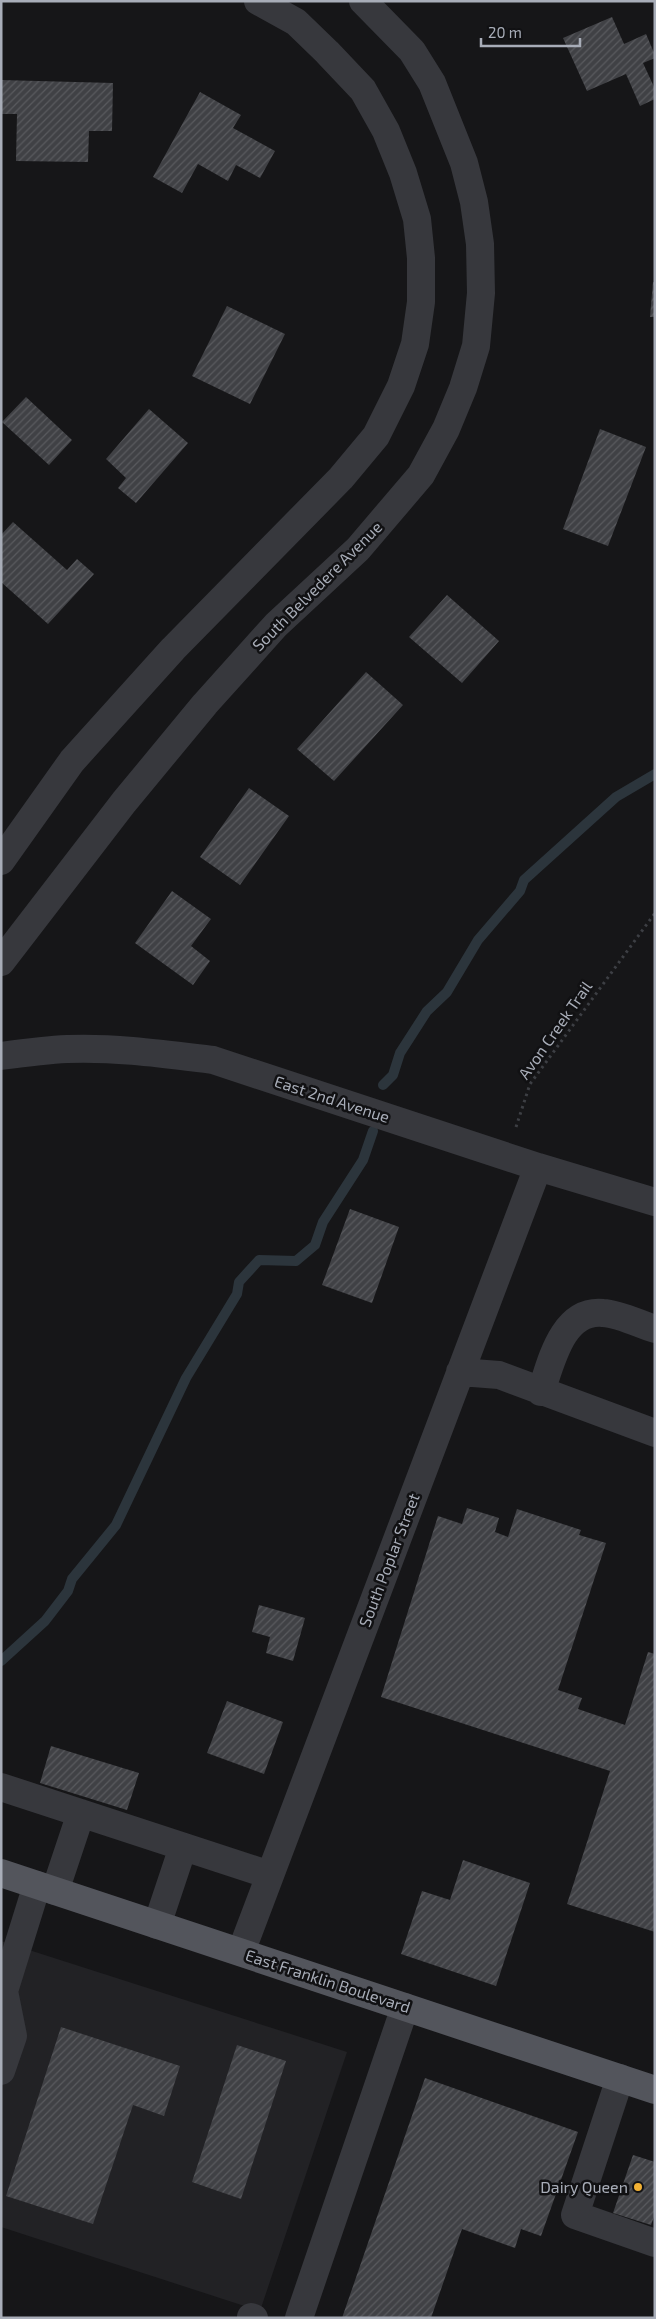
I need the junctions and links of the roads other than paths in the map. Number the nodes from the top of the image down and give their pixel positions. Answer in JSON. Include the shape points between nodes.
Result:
{"nodes":[{"id":1,"x":258,"y":1,"type":"edge"},
{"id":2,"x":363,"y":1,"type":"edge"},
{"id":3,"x":1,"y":861,"type":"edge"},
{"id":4,"x":1,"y":962,"type":"edge"},
{"id":5,"x":1,"y":1056,"type":"edge"},
{"id":6,"x":538,"y":1167,"type":"junction"},
{"id":7,"x":655,"y":1202,"type":"edge"},
{"id":8,"x":655,"y":1329,"type":"edge"},
{"id":9,"x":460,"y":1372,"type":"junction"},
{"id":10,"x":542,"y":1392,"type":"junction"},
{"id":11,"x":655,"y":1433,"type":"edge"},
{"id":12,"x":1,"y":1787,"type":"edge"},
{"id":13,"x":81,"y":1813,"type":"junction"},
{"id":14,"x":183,"y":1847,"type":"junction"},
{"id":15,"x":1,"y":1873,"type":"edge"},
{"id":16,"x":270,"y":1875,"type":"junction"},
{"id":17,"x":46,"y":1888,"type":"junction"},
{"id":18,"x":157,"y":1925,"type":"junction"},
{"id":19,"x":241,"y":1952,"type":"junction"},
{"id":20,"x":405,"y":2007,"type":"junction"},
{"id":21,"x":1,"y":2071,"type":"edge"},
{"id":22,"x":620,"y":2078,"type":"junction"},
{"id":23,"x":655,"y":2090,"type":"edge"},
{"id":24,"x":655,"y":2244,"type":"edge"},
{"id":25,"x":299,"y":2318,"type":"edge"}],
"edges":[{"from":1,"to":3,"type":"street","via":[[296,22],[327,52],[363,90],[386,131],[417,218],[421,302],[415,344],[401,386],[376,436],[341,478],[173,649],[72,761]]},
{"from":2,"to":4,"type":"street","name":"South Belvedere Avenue","via":[[391,28],[432,83],[464,163],[480,244],[481,293],[476,346],[463,388],[446,429],[421,474],[358,549],[276,625],[205,704],[124,802]]},
{"from":5,"to":6,"type":"street","name":"East 2nd Avenue","via":[[66,1049],[104,1049],[213,1060]]},
{"from":6,"to":7,"type":"street","name":"East 2nd Avenue"},
{"from":6,"to":9,"type":"street","name":"South Poplar Street"},
{"from":8,"to":10,"type":"street","via":[[602,1313],[582,1315],[569,1327],[557,1348]]},
{"from":9,"to":10,"type":"street","via":[[499,1375]]},
{"from":9,"to":16,"type":"street","name":"South Poplar Street"},
{"from":10,"to":11,"type":"street"},
{"from":12,"to":13,"type":"street"},
{"from":13,"to":14,"type":"street"},
{"from":13,"to":17,"type":"street"},
{"from":14,"to":16,"type":"street"},
{"from":14,"to":18,"type":"street"},
{"from":15,"to":17,"type":"main road","name":"East Franklin Boulevard"},
{"from":16,"to":19,"type":"street","name":"South Poplar Street"},
{"from":17,"to":18,"type":"main road","name":"East Franklin Boulevard"},
{"from":17,"to":21,"type":"street","via":[[4,1991],[13,2036]]},
{"from":18,"to":19,"type":"main road","name":"East Franklin Boulevard"},
{"from":19,"to":20,"type":"main road","name":"East Franklin Boulevard"},
{"from":20,"to":22,"type":"main road","name":"East Franklin Boulevard"},
{"from":20,"to":25,"type":"street"},
{"from":22,"to":23,"type":"main road","name":"East Franklin Boulevard"},
{"from":22,"to":24,"type":"street","via":[[575,2216]]}]}
